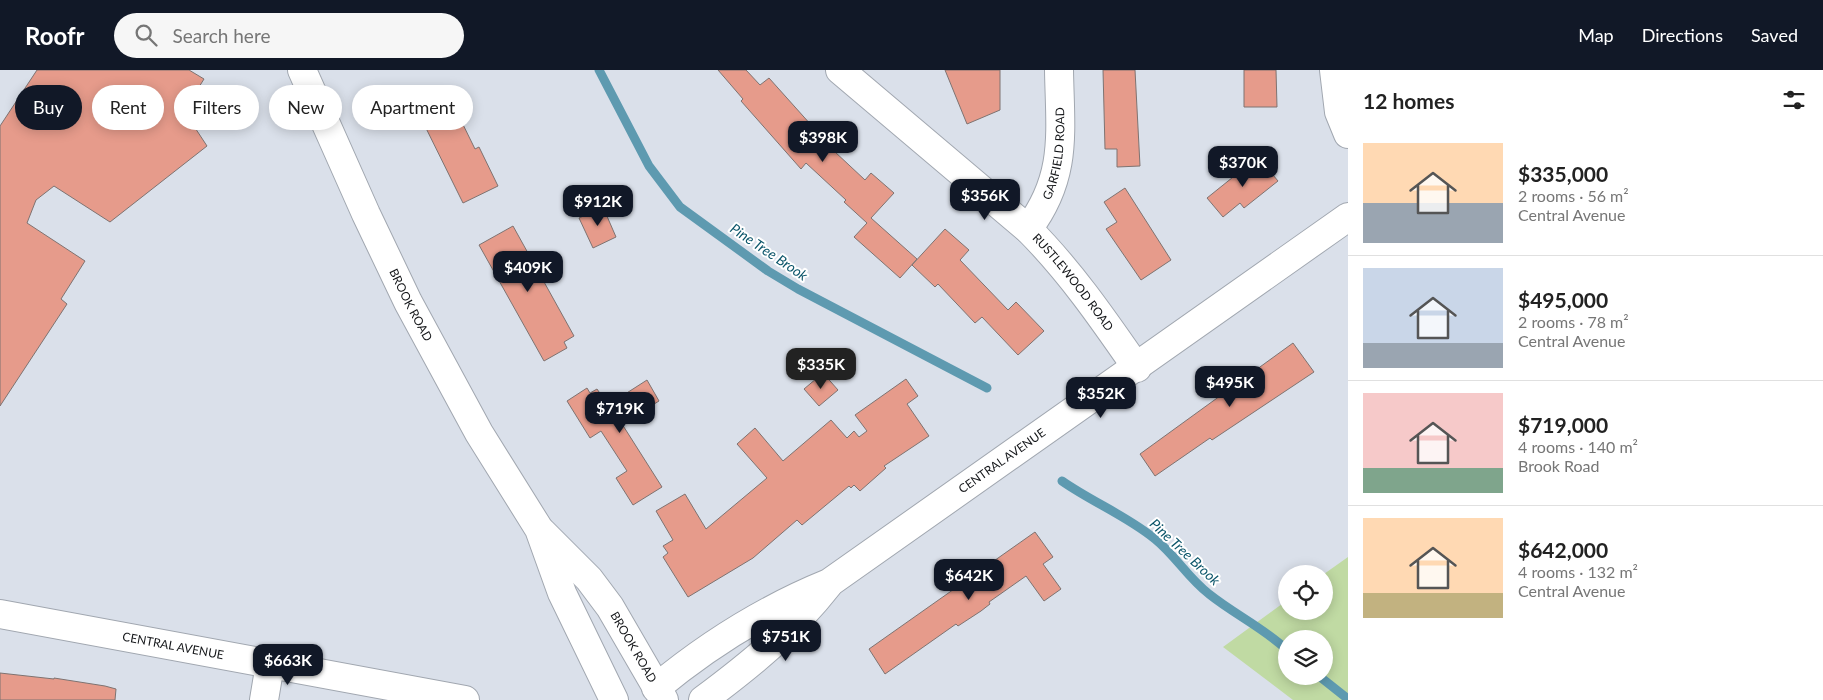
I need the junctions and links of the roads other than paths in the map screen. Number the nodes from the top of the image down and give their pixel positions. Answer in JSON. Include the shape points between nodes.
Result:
{"nodes":[{"id":1,"x":302,"y":70,"type":"edge"},
{"id":2,"x":840,"y":70,"type":"edge"},
{"id":3,"x":1058,"y":70,"type":"edge"},
{"id":4,"x":1334,"y":70,"type":"edge"},
{"id":5,"x":1348,"y":134,"type":"edge"},
{"id":6,"x":1348,"y":217,"type":"edge"},
{"id":7,"x":1028,"y":229,"type":"junction"},
{"id":8,"x":1137,"y":368,"type":"junction"},
{"id":9,"x":539,"y":529,"type":"junction"},
{"id":10,"x":829,"y":583,"type":"junction"},
{"id":11,"x":0,"y":614,"type":"edge"},
{"id":12,"x":270,"y":664,"type":"junction"},
{"id":13,"x":654,"y":696,"type":"edge"},
{"id":14,"x":264,"y":700,"type":"edge"},
{"id":15,"x":465,"y":700,"type":"edge"},
{"id":16,"x":614,"y":700,"type":"edge"},
{"id":17,"x":703,"y":700,"type":"edge"}],
"edges":[{"from":1,"to":9,"type":"street","name":"BROOK ROAD","via":[[415,317],[471,418]]},
{"from":2,"to":7,"type":"street","name":"RUSTLEWOOD ROAD"},
{"from":3,"to":7,"type":"street","name":"GARFIELD ROAD","via":[[1058,165],[1046,202]]},
{"from":4,"to":5,"type":"street","via":[[1339,112]]},
{"from":6,"to":8,"type":"street","name":"CENTRAL AVENUE"},
{"from":7,"to":8,"type":"street","name":"RUSTLEWOOD ROAD","via":[[1063,266]]},
{"from":8,"to":10,"type":"street","name":"CENTRAL AVENUE"},
{"from":9,"to":13,"type":"street","name":"BROOK ROAD","via":[[589,579],[610,607]]},
{"from":9,"to":16,"type":"street","name":"BROOK ROAD","via":[[562,593]]},
{"from":10,"to":13,"type":"street","name":"CENTRAL AVENUE","via":[[792,598],[726,635]]},
{"from":10,"to":17,"type":"street","name":"CENTRAL AVENUE","via":[[777,642]]},
{"from":11,"to":12,"type":"street","name":"CENTRAL AVENUE"},
{"from":12,"to":14,"type":"street"},
{"from":12,"to":15,"type":"street","name":"CENTRAL AVENUE"}]}
